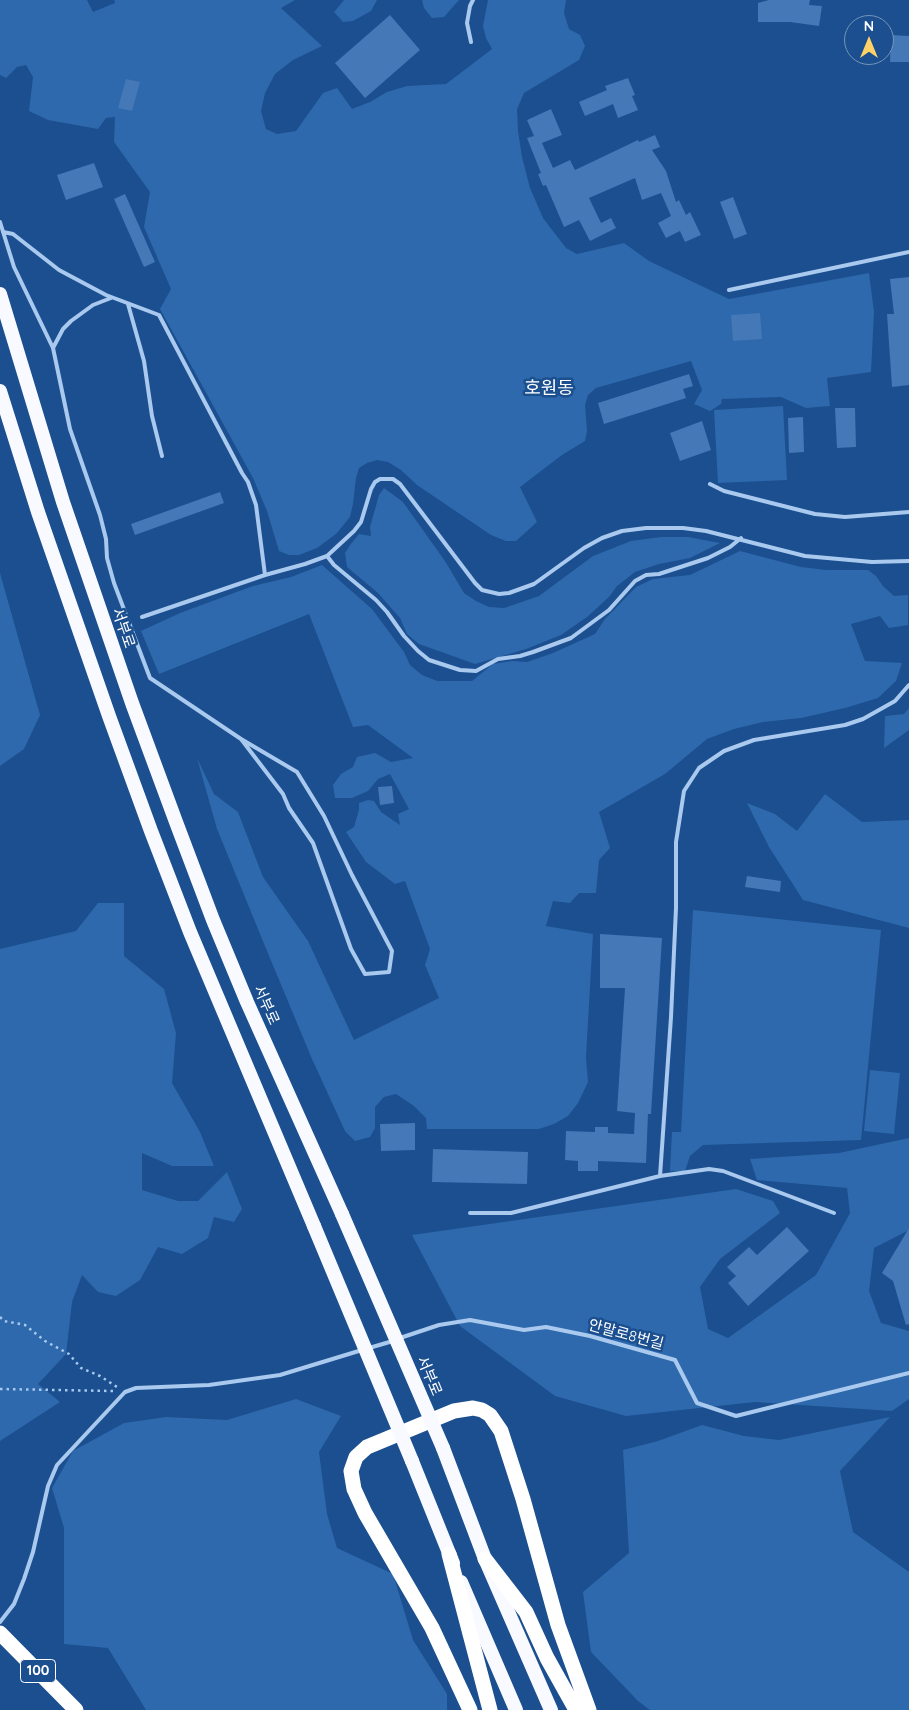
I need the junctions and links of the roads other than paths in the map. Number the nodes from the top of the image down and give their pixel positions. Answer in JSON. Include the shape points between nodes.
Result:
{"nodes":[{"id":1,"x":473,"y":0,"type":"edge"},
{"id":2,"x":471,"y":42,"type":"dead end"},
{"id":3,"x":0,"y":222,"type":"edge"},
{"id":4,"x":3,"y":232,"type":"junction"},
{"id":5,"x":909,"y":252,"type":"edge"},
{"id":6,"x":729,"y":290,"type":"dead end"},
{"id":7,"x":0,"y":294,"type":"edge"},
{"id":8,"x":112,"y":297,"type":"junction"},
{"id":9,"x":128,"y":304,"type":"junction"},
{"id":10,"x":52,"y":348,"type":"junction"},
{"id":11,"x":0,"y":391,"type":"edge"},
{"id":12,"x":162,"y":456,"type":"dead end"},
{"id":13,"x":710,"y":484,"type":"dead end"},
{"id":14,"x":909,"y":512,"type":"edge"},
{"id":15,"x":741,"y":538,"type":"junction"},
{"id":16,"x":327,"y":556,"type":"junction"},
{"id":17,"x":909,"y":561,"type":"edge"},
{"id":18,"x":265,"y":575,"type":"junction"},
{"id":19,"x":142,"y":617,"type":"dead end"},
{"id":20,"x":909,"y":686,"type":"edge"},
{"id":21,"x":241,"y":739,"type":"junction"},
{"id":22,"x":660,"y":1176,"type":"junction"},
{"id":23,"x":470,"y":1213,"type":"dead end"},
{"id":24,"x":834,"y":1213,"type":"dead end"},
{"id":25,"x":909,"y":1373,"type":"edge"},
{"id":26,"x":449,"y":1554,"type":"junction"},
{"id":27,"x":486,"y":1559,"type":"junction"},
{"id":28,"x":0,"y":1622,"type":"edge"},
{"id":29,"x":0,"y":1634,"type":"edge"},
{"id":30,"x":76,"y":1710,"type":"edge"},
{"id":31,"x":470,"y":1710,"type":"edge"},
{"id":32,"x":490,"y":1710,"type":"edge"},
{"id":33,"x":516,"y":1710,"type":"edge"},
{"id":34,"x":551,"y":1710,"type":"edge"},
{"id":35,"x":576,"y":1710,"type":"edge"},
{"id":36,"x":589,"y":1710,"type":"edge"}],
"edges":[{"from":1,"to":2,"type":"lane","via":[[467,23]]},
{"from":3,"to":4,"type":"lane"},
{"from":4,"to":8,"type":"lane","via":[[13,234],[60,270]]},
{"from":4,"to":10,"type":"lane","via":[[14,267]]},
{"from":5,"to":6,"type":"lane"},
{"from":7,"to":27,"type":"highway","name":"서부로","bridge":true,"via":[[63,502],[132,703],[213,920],[443,1448]]},
{"from":8,"to":9,"type":"lane"},
{"from":8,"to":10,"type":"lane","via":[[93,305],[71,321]]},
{"from":9,"to":12,"type":"lane","via":[[144,361]]},
{"from":9,"to":18,"type":"lane","via":[[159,315],[248,482],[256,505]]},
{"from":10,"to":21,"type":"lane","via":[[70,429],[100,515],[114,584],[150,678]]},
{"from":11,"to":26,"type":"highway","bridge":true,"via":[[109,716],[193,940]]},
{"from":13,"to":14,"type":"lane","via":[[724,491],[816,514],[845,517]]},
{"from":15,"to":16,"type":"lane","via":[[708,558],[635,581],[609,610],[571,638],[520,656],[498,659],[476,671],[445,666],[423,656],[376,600]]},
{"from":15,"to":16,"type":"lane","via":[[683,528],[622,531],[584,548],[534,584],[499,594],[482,590],[475,583],[400,484],[393,479],[380,479],[374,482],[358,527]]},
{"from":15,"to":17,"type":"lane","via":[[805,556],[872,562]]},
{"from":16,"to":18,"type":"lane"},
{"from":18,"to":19,"type":"lane"},
{"from":20,"to":22,"type":"lane","via":[[895,701],[863,719],[754,740],[724,751],[699,768],[684,791],[676,842],[671,1017]]},
{"from":21,"to":21,"type":"lane","via":[[283,794],[313,843],[351,949],[365,974],[390,972],[392,951],[324,816],[297,772]]},
{"from":22,"to":23,"type":"lane","via":[[510,1214]]},
{"from":22,"to":24,"type":"lane","via":[[709,1169],[723,1171]]},
{"from":25,"to":28,"type":"lane","name":"안말로8번길","via":[[736,1416],[697,1403],[675,1360],[590,1336],[546,1328],[524,1330],[470,1320],[439,1325],[280,1375],[210,1385],[136,1388],[125,1392],[57,1465],[48,1486],[24,1578],[14,1604]]},
{"from":26,"to":32,"type":"highway"},
{"from":26,"to":33,"type":"highway"},
{"from":27,"to":34,"type":"highway","name":"서부로"},
{"from":27,"to":35,"type":"highway","via":[[526,1612]]},
{"from":29,"to":30,"type":"highway","number":"100"},
{"from":31,"to":36,"type":"highway","via":[[428,1620],[365,1513],[354,1490],[350,1471],[356,1456],[367,1447],[454,1411],[472,1408],[490,1415],[501,1431],[558,1625]]}]}
